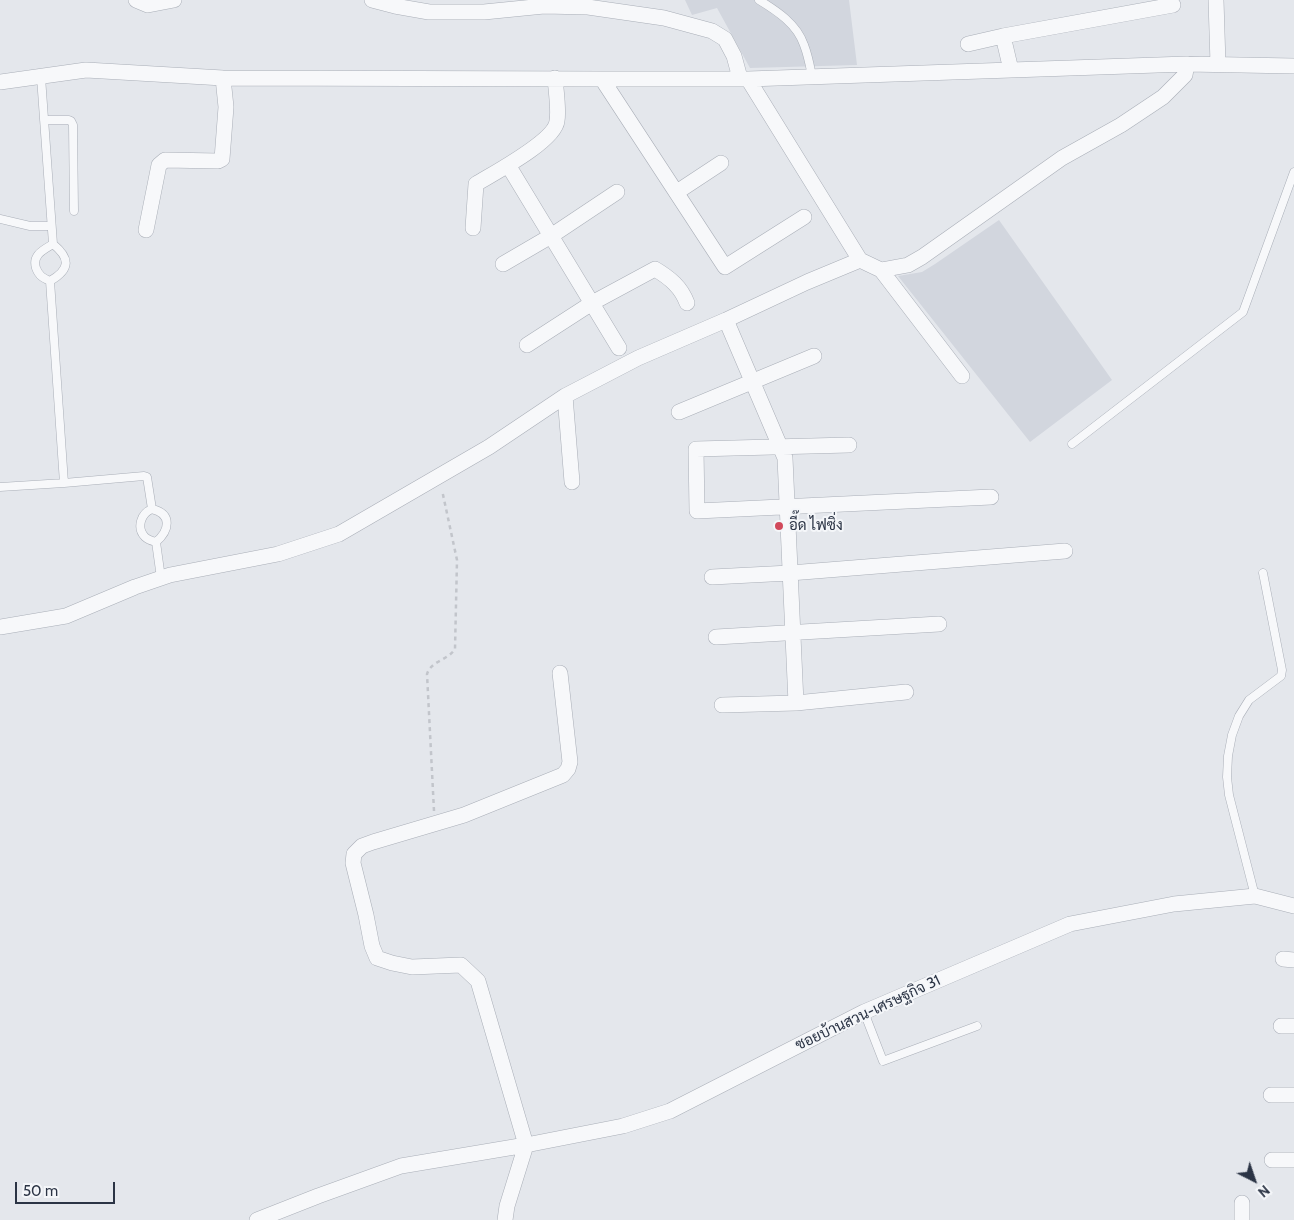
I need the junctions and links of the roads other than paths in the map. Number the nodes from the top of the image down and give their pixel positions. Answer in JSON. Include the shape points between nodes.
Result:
{"nodes":[{"id":1,"x":136,"y":0,"type":"edge"},
{"id":2,"x":174,"y":0,"type":"edge"},
{"id":3,"x":372,"y":0,"type":"edge"},
{"id":4,"x":759,"y":0,"type":"edge"},
{"id":5,"x":1216,"y":0,"type":"edge"},
{"id":6,"x":1173,"y":5,"type":"dead end"},
{"id":7,"x":1004,"y":36,"type":"junction"},
{"id":8,"x":968,"y":44,"type":"dead end"},
{"id":9,"x":1187,"y":64,"type":"junction"},
{"id":10,"x":1218,"y":64,"type":"junction"},
{"id":11,"x":1294,"y":66,"type":"edge"},
{"id":12,"x":1011,"y":70,"type":"junction"},
{"id":13,"x":812,"y":76,"type":"junction"},
{"id":14,"x":41,"y":77,"type":"junction"},
{"id":15,"x":223,"y":78,"type":"junction"},
{"id":16,"x":555,"y":78,"type":"junction"},
{"id":17,"x":744,"y":78,"type":"junction"},
{"id":18,"x":602,"y":79,"type":"junction"},
{"id":19,"x":0,"y":82,"type":"edge"},
{"id":20,"x":44,"y":120,"type":"junction"},
{"id":21,"x":721,"y":162,"type":"dead end"},
{"id":22,"x":508,"y":165,"type":"junction"},
{"id":23,"x":1294,"y":172,"type":"edge"},
{"id":24,"x":617,"y":192,"type":"dead end"},
{"id":25,"x":677,"y":192,"type":"junction"},
{"id":26,"x":74,"y":211,"type":"dead end"},
{"id":27,"x":804,"y":217,"type":"dead end"},
{"id":28,"x":0,"y":219,"type":"edge"},
{"id":29,"x":51,"y":226,"type":"junction"},
{"id":30,"x":473,"y":228,"type":"dead end"},
{"id":31,"x":146,"y":230,"type":"dead end"},
{"id":32,"x":550,"y":236,"type":"junction"},
{"id":33,"x":53,"y":244,"type":"junction"},
{"id":34,"x":860,"y":260,"type":"junction"},
{"id":35,"x":503,"y":264,"type":"dead end"},
{"id":36,"x":881,"y":270,"type":"junction"},
{"id":37,"x":50,"y":281,"type":"junction"},
{"id":38,"x":592,"y":303,"type":"junction"},
{"id":39,"x":687,"y":303,"type":"dead end"},
{"id":40,"x":726,"y":320,"type":"junction"},
{"id":41,"x":527,"y":345,"type":"dead end"},
{"id":42,"x":619,"y":348,"type":"dead end"},
{"id":43,"x":814,"y":356,"type":"dead end"},
{"id":44,"x":962,"y":376,"type":"dead end"},
{"id":45,"x":752,"y":382,"type":"junction"},
{"id":46,"x":565,"y":396,"type":"junction"},
{"id":47,"x":679,"y":412,"type":"dead end"},
{"id":48,"x":1072,"y":444,"type":"dead end"},
{"id":49,"x":849,"y":445,"type":"dead end"},
{"id":50,"x":780,"y":446,"type":"junction"},
{"id":51,"x":572,"y":482,"type":"dead end"},
{"id":52,"x":64,"y":483,"type":"junction"},
{"id":53,"x":0,"y":487,"type":"edge"},
{"id":54,"x":991,"y":497,"type":"dead end"},
{"id":55,"x":787,"y":508,"type":"junction"},
{"id":56,"x":152,"y":509,"type":"junction"},
{"id":57,"x":156,"y":542,"type":"junction"},
{"id":58,"x":1065,"y":551,"type":"dead end"},
{"id":59,"x":790,"y":573,"type":"junction"},
{"id":60,"x":1263,"y":573,"type":"dead end"},
{"id":61,"x":712,"y":577,"type":"dead end"},
{"id":62,"x":161,"y":578,"type":"junction"},
{"id":63,"x":939,"y":624,"type":"dead end"},
{"id":64,"x":0,"y":627,"type":"edge"},
{"id":65,"x":792,"y":632,"type":"junction"},
{"id":66,"x":716,"y":637,"type":"dead end"},
{"id":67,"x":560,"y":673,"type":"dead end"},
{"id":68,"x":906,"y":692,"type":"dead end"},
{"id":69,"x":796,"y":703,"type":"junction"},
{"id":70,"x":722,"y":705,"type":"dead end"},
{"id":71,"x":1255,"y":896,"type":"junction"},
{"id":72,"x":1294,"y":906,"type":"edge"},
{"id":73,"x":864,"y":1012,"type":"junction"},
{"id":74,"x":977,"y":1026,"type":"dead end"},
{"id":75,"x":1272,"y":1095,"type":"dead end"},
{"id":76,"x":1294,"y":1095,"type":"edge"},
{"id":77,"x":526,"y":1145,"type":"junction"},
{"id":78,"x":1272,"y":1160,"type":"dead end"},
{"id":79,"x":1294,"y":1160,"type":"edge"},
{"id":80,"x":1242,"y":1203,"type":"dead end"},
{"id":81,"x":258,"y":1220,"type":"edge"},
{"id":82,"x":506,"y":1220,"type":"edge"},
{"id":83,"x":1242,"y":1220,"type":"edge"}],
"edges":[{"from":1,"to":2,"type":"street","via":[[148,5]]},
{"from":3,"to":17,"type":"street","via":[[429,12],[588,7],[664,18],[712,31],[725,39]]},
{"from":4,"to":13,"type":"lane","via":[[797,30]]},
{"from":5,"to":10,"type":"street"},
{"from":6,"to":7,"type":"street"},
{"from":7,"to":8,"type":"street"},
{"from":7,"to":12,"type":"street"},
{"from":9,"to":10,"type":"street"},
{"from":9,"to":12,"type":"street"},
{"from":9,"to":36,"type":"street","via":[[1185,75],[1162,97],[1121,125],[1062,158],[922,257],[908,265]]},
{"from":10,"to":11,"type":"street"},
{"from":12,"to":13,"type":"street"},
{"from":13,"to":17,"type":"street"},
{"from":14,"to":15,"type":"street","via":[[86,70]]},
{"from":14,"to":19,"type":"street"},
{"from":14,"to":20,"type":"lane"},
{"from":15,"to":16,"type":"street"},
{"from":15,"to":31,"type":"street","via":[[226,107],[222,159],[162,162]]},
{"from":16,"to":18,"type":"street"},
{"from":16,"to":22,"type":"street","via":[[558,122],[551,134]]},
{"from":17,"to":18,"type":"street"},
{"from":17,"to":34,"type":"street"},
{"from":18,"to":25,"type":"street"},
{"from":20,"to":26,"type":"lane","via":[[72,121]]},
{"from":20,"to":29,"type":"lane"},
{"from":21,"to":25,"type":"street"},
{"from":22,"to":30,"type":"street","via":[[476,184]]},
{"from":22,"to":32,"type":"street"},
{"from":23,"to":48,"type":"lane","via":[[1243,312]]},
{"from":24,"to":32,"type":"street"},
{"from":25,"to":27,"type":"street","via":[[725,267]]},
{"from":28,"to":29,"type":"lane","via":[[30,226]]},
{"from":29,"to":33,"type":"lane"},
{"from":32,"to":35,"type":"street"},
{"from":32,"to":38,"type":"street"},
{"from":33,"to":37,"type":"lane","via":[[62,252],[65,266],[62,273]]},
{"from":33,"to":37,"type":"lane","via":[[35,258],[38,272]]},
{"from":34,"to":36,"type":"street"},
{"from":34,"to":40,"type":"street"},
{"from":36,"to":44,"type":"street"},
{"from":37,"to":52,"type":"lane"},
{"from":38,"to":39,"type":"street","via":[[655,270],[669,277]]},
{"from":38,"to":41,"type":"street"},
{"from":38,"to":42,"type":"street"},
{"from":40,"to":45,"type":"street"},
{"from":40,"to":46,"type":"street","via":[[638,358]]},
{"from":43,"to":45,"type":"street"},
{"from":45,"to":47,"type":"street"},
{"from":45,"to":50,"type":"street"},
{"from":46,"to":51,"type":"street"},
{"from":46,"to":62,"type":"street","via":[[489,447],[339,534],[278,554]]},
{"from":49,"to":50,"type":"street"},
{"from":50,"to":55,"type":"street","via":[[785,458]]},
{"from":50,"to":55,"type":"street","via":[[696,449],[697,511]]},
{"from":52,"to":53,"type":"lane"},
{"from":52,"to":56,"type":"lane","via":[[144,476],[148,478]]},
{"from":54,"to":55,"type":"street"},
{"from":55,"to":59,"type":"street"},
{"from":56,"to":57,"type":"lane","via":[[162,512],[166,518],[167,527]]},
{"from":56,"to":57,"type":"lane","via":[[142,516],[141,530],[144,536]]},
{"from":57,"to":62,"type":"lane"},
{"from":58,"to":59,"type":"street"},
{"from":59,"to":61,"type":"street"},
{"from":59,"to":65,"type":"street"},
{"from":60,"to":71,"type":"lane","via":[[1281,676],[1249,700],[1239,716],[1232,735],[1227,776]]},
{"from":62,"to":64,"type":"street","via":[[66,616]]},
{"from":63,"to":65,"type":"street"},
{"from":65,"to":66,"type":"street"},
{"from":65,"to":69,"type":"street"},
{"from":67,"to":77,"type":"street","via":[[570,762],[563,775],[464,814],[362,846],[354,854],[353,863],[377,958],[412,967],[461,965],[478,982]]},
{"from":68,"to":69,"type":"street"},
{"from":69,"to":70,"type":"street"},
{"from":71,"to":72,"type":"street","name":"ซอยบ้านสวน-เศรษฐกิจ 31"},
{"from":71,"to":73,"type":"street","name":"ซอยบ้านสวน-เศรษฐกิจ 31","via":[[1174,904],[1070,924]]},
{"from":73,"to":74,"type":"lane","via":[[883,1062]]},
{"from":73,"to":77,"type":"street","name":"ซอยบ้านสวน-เศรษฐกิจ 31","via":[[670,1111],[622,1126]]},
{"from":75,"to":76,"type":"street"},
{"from":77,"to":81,"type":"street","name":"ซอยบ้านสวน-เศรษฐกิจ 31","via":[[401,1166]]},
{"from":77,"to":82,"type":"street","via":[[507,1206]]},
{"from":78,"to":79,"type":"street"},
{"from":80,"to":83,"type":"street"}]}
